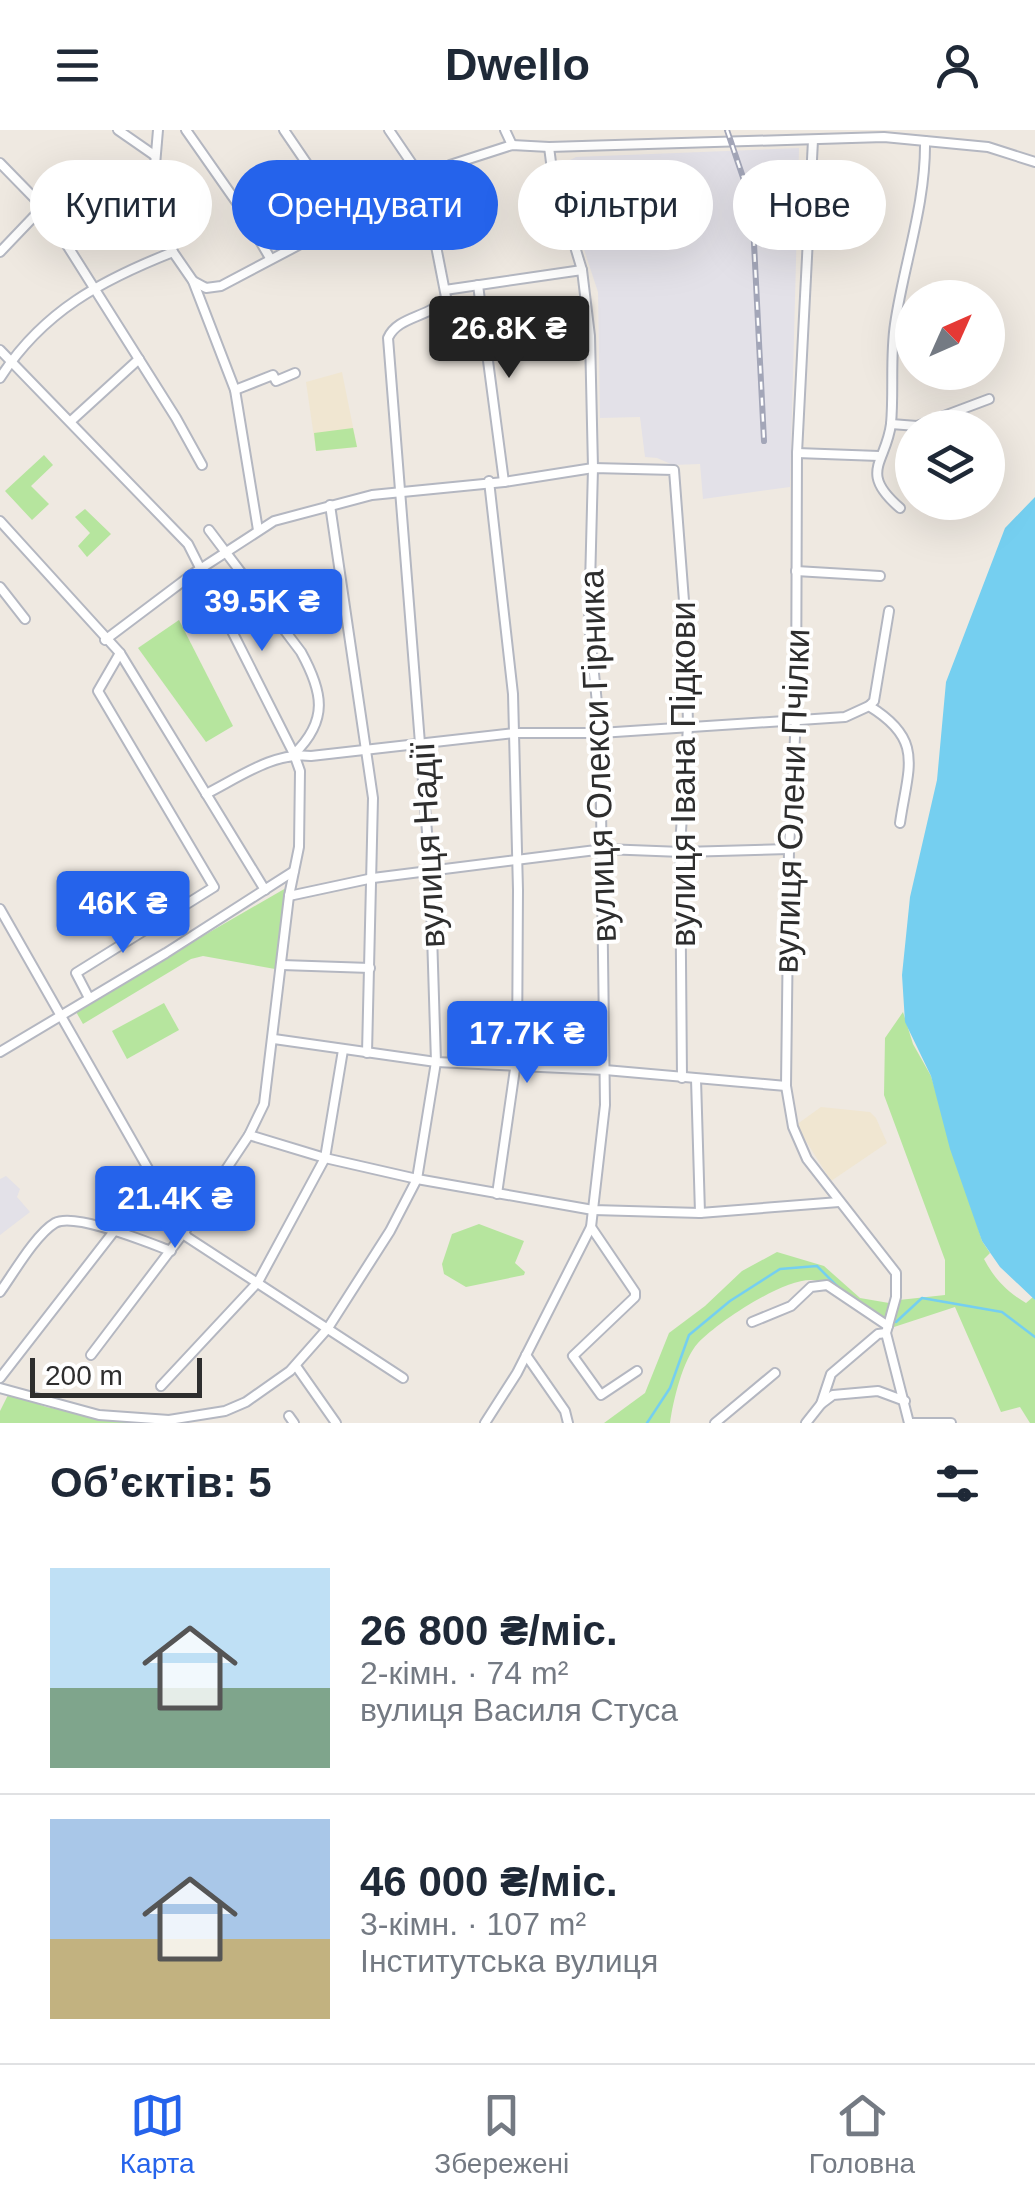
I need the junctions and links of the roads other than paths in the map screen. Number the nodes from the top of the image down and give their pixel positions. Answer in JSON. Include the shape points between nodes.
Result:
{"nodes":[{"id":1,"x":118,"y":130,"type":"edge"},
{"id":2,"x":158,"y":130,"type":"edge"},
{"id":3,"x":186,"y":130,"type":"edge"},
{"id":4,"x":284,"y":130,"type":"edge"},
{"id":5,"x":389,"y":130,"type":"edge"},
{"id":6,"x":506,"y":130,"type":"edge"},
{"id":7,"x":813,"y":140,"type":"junction"},
{"id":8,"x":925,"y":141,"type":"junction"},
{"id":9,"x":512,"y":145,"type":"junction"},
{"id":10,"x":549,"y":147,"type":"junction"},
{"id":11,"x":154,"y":155,"type":"junction"},
{"id":12,"x":304,"y":160,"type":"edge"},
{"id":13,"x":409,"y":160,"type":"edge"},
{"id":14,"x":462,"y":160,"type":"edge"},
{"id":15,"x":1035,"y":162,"type":"edge"},
{"id":16,"x":0,"y":163,"type":"edge"},
{"id":17,"x":30,"y":194,"type":"edge"},
{"id":18,"x":30,"y":221,"type":"edge"},
{"id":19,"x":70,"y":250,"type":"edge"},
{"id":20,"x":287,"y":250,"type":"edge"},
{"id":21,"x":437,"y":250,"type":"edge"},
{"id":22,"x":0,"y":252,"type":"edge"},
{"id":23,"x":174,"y":252,"type":"junction"},
{"id":24,"x":270,"y":258,"type":"junction"},
{"id":25,"x":582,"y":270,"type":"junction"},
{"id":26,"x":193,"y":281,"type":"junction"},
{"id":27,"x":478,"y":285,"type":"junction"},
{"id":28,"x":93,"y":287,"type":"junction"},
{"id":29,"x":445,"y":290,"type":"junction"},
{"id":30,"x":0,"y":350,"type":"edge"},
{"id":31,"x":12,"y":360,"type":"junction"},
{"id":32,"x":139,"y":360,"type":"junction"},
{"id":33,"x":295,"y":373,"type":"dead end"},
{"id":34,"x":0,"y":378,"type":"edge"},
{"id":35,"x":235,"y":390,"type":"junction"},
{"id":36,"x":989,"y":399,"type":"dead end"},
{"id":37,"x":72,"y":421,"type":"junction"},
{"id":38,"x":892,"y":424,"type":"junction"},
{"id":39,"x":797,"y":453,"type":"junction"},
{"id":40,"x":879,"y":456,"type":"junction"},
{"id":41,"x":202,"y":465,"type":"dead end"},
{"id":42,"x":593,"y":468,"type":"junction"},
{"id":43,"x":489,"y":481,"type":"junction"},
{"id":44,"x":504,"y":482,"type":"junction"},
{"id":45,"x":401,"y":492,"type":"junction"},
{"id":46,"x":895,"y":502,"type":"edge"},
{"id":47,"x":330,"y":505,"type":"junction"},
{"id":48,"x":0,"y":520,"type":"edge"},
{"id":49,"x":209,"y":530,"type":"dead end"},
{"id":50,"x":258,"y":530,"type":"junction"},
{"id":51,"x":228,"y":554,"type":"junction"},
{"id":52,"x":200,"y":569,"type":"junction"},
{"id":53,"x":796,"y":571,"type":"junction"},
{"id":54,"x":880,"y":576,"type":"dead end"},
{"id":55,"x":0,"y":587,"type":"edge"},
{"id":56,"x":889,"y":610,"type":"dead end"},
{"id":57,"x":26,"y":619,"type":"dead end"},
{"id":58,"x":106,"y":640,"type":"junction"},
{"id":59,"x":120,"y":653,"type":"junction"},
{"id":60,"x":869,"y":706,"type":"junction"},
{"id":61,"x":796,"y":719,"type":"junction"},
{"id":62,"x":688,"y":727,"type":"junction"},
{"id":63,"x":600,"y":732,"type":"junction"},
{"id":64,"x":516,"y":733,"type":"junction"},
{"id":65,"x":422,"y":742,"type":"junction"},
{"id":66,"x":366,"y":750,"type":"junction"},
{"id":67,"x":294,"y":754,"type":"junction"},
{"id":68,"x":206,"y":794,"type":"junction"},
{"id":69,"x":900,"y":824,"type":"dead end"},
{"id":70,"x":604,"y":849,"type":"junction"},
{"id":71,"x":789,"y":849,"type":"junction"},
{"id":72,"x":682,"y":852,"type":"junction"},
{"id":73,"x":518,"y":862,"type":"junction"},
{"id":74,"x":295,"y":870,"type":"junction"},
{"id":75,"x":430,"y":870,"type":"junction"},
{"id":76,"x":373,"y":878,"type":"junction"},
{"id":77,"x":265,"y":890,"type":"junction"},
{"id":78,"x":289,"y":896,"type":"junction"},
{"id":79,"x":0,"y":908,"type":"edge"},
{"id":80,"x":282,"y":965,"type":"junction"},
{"id":81,"x":370,"y":968,"type":"junction"},
{"id":82,"x":89,"y":998,"type":"junction"},
{"id":83,"x":61,"y":1016,"type":"junction"},
{"id":84,"x":274,"y":1040,"type":"junction"},
{"id":85,"x":343,"y":1050,"type":"junction"},
{"id":86,"x":0,"y":1052,"type":"edge"},
{"id":87,"x":366,"y":1053,"type":"junction"},
{"id":88,"x":436,"y":1062,"type":"junction"},
{"id":89,"x":516,"y":1067,"type":"junction"},
{"id":90,"x":604,"y":1070,"type":"junction"},
{"id":91,"x":682,"y":1078,"type":"junction"},
{"id":92,"x":696,"y":1079,"type":"junction"},
{"id":93,"x":786,"y":1086,"type":"junction"},
{"id":94,"x":250,"y":1135,"type":"junction"},
{"id":95,"x":325,"y":1158,"type":"junction"},
{"id":96,"x":418,"y":1180,"type":"junction"},
{"id":97,"x":497,"y":1194,"type":"junction"},
{"id":98,"x":839,"y":1202,"type":"junction"},
{"id":99,"x":593,"y":1210,"type":"junction"},
{"id":100,"x":700,"y":1213,"type":"junction"},
{"id":101,"x":591,"y":1228,"type":"junction"},
{"id":102,"x":115,"y":1230,"type":"junction"},
{"id":103,"x":185,"y":1231,"type":"junction"},
{"id":104,"x":171,"y":1251,"type":"junction"},
{"id":105,"x":258,"y":1282,"type":"junction"},
{"id":106,"x":0,"y":1292,"type":"edge"},
{"id":107,"x":752,"y":1322,"type":"dead end"},
{"id":108,"x":328,"y":1328,"type":"junction"},
{"id":109,"x":887,"y":1330,"type":"junction"},
{"id":110,"x":526,"y":1355,"type":"junction"},
{"id":111,"x":91,"y":1356,"type":"dead end"},
{"id":112,"x":296,"y":1366,"type":"junction"},
{"id":113,"x":638,"y":1371,"type":"dead end"},
{"id":114,"x":776,"y":1372,"type":"dead end"},
{"id":115,"x":0,"y":1378,"type":"edge"},
{"id":116,"x":402,"y":1378,"type":"dead end"},
{"id":117,"x":161,"y":1386,"type":"dead end"},
{"id":118,"x":0,"y":1388,"type":"edge"},
{"id":119,"x":905,"y":1400,"type":"junction"},
{"id":120,"x":821,"y":1404,"type":"junction"},
{"id":121,"x":336,"y":1423,"type":"edge"},
{"id":122,"x":484,"y":1423,"type":"edge"},
{"id":123,"x":568,"y":1423,"type":"edge"},
{"id":124,"x":714,"y":1423,"type":"edge"},
{"id":125,"x":806,"y":1423,"type":"edge"},
{"id":126,"x":909,"y":1423,"type":"edge"},
{"id":127,"x":950,"y":1423,"type":"edge"}],
"edges":[{"from":1,"to":11,"type":"street"},
{"from":2,"to":11,"type":"street"},
{"from":3,"to":24,"type":"street"},
{"from":4,"to":12,"type":"street"},
{"from":5,"to":13,"type":"street"},
{"from":6,"to":9,"type":"street"},
{"from":7,"to":8,"type":"street"},
{"from":7,"to":10,"type":"street"},
{"from":7,"to":39,"type":"street","name":"вулиця Олени Пчілки"},
{"from":8,"to":15,"type":"street","via":[[988,147]]},
{"from":8,"to":38,"type":"street","via":[[926,167],[895,327]]},
{"from":9,"to":10,"type":"street"},
{"from":9,"to":14,"type":"street"},
{"from":10,"to":25,"type":"street","name":"вулиця Олекси Гірника"},
{"from":11,"to":23,"type":"street","via":[[160,214]]},
{"from":16,"to":17,"type":"street"},
{"from":18,"to":22,"type":"street"},
{"from":19,"to":28,"type":"street"},
{"from":20,"to":24,"type":"street"},
{"from":21,"to":29,"type":"street"},
{"from":23,"to":26,"type":"street"},
{"from":23,"to":28,"type":"street"},
{"from":24,"to":26,"type":"street","via":[[216,288]]},
{"from":25,"to":27,"type":"street"},
{"from":25,"to":42,"type":"street","name":"вулиця Олекси Гірника"},
{"from":26,"to":35,"type":"street"},
{"from":27,"to":29,"type":"street"},
{"from":27,"to":44,"type":"street"},
{"from":28,"to":31,"type":"street"},
{"from":28,"to":32,"type":"street"},
{"from":29,"to":45,"type":"street","name":"вулиця Надії","via":[[442,304],[389,334]]},
{"from":30,"to":31,"type":"street"},
{"from":31,"to":34,"type":"street"},
{"from":31,"to":37,"type":"street"},
{"from":32,"to":37,"type":"street"},
{"from":32,"to":41,"type":"street"},
{"from":33,"to":35,"type":"street"},
{"from":35,"to":50,"type":"street"},
{"from":36,"to":38,"type":"street","via":[[917,426]]},
{"from":37,"to":52,"type":"street","via":[[188,544]]},
{"from":38,"to":40,"type":"street"},
{"from":39,"to":40,"type":"street"},
{"from":39,"to":53,"type":"street","name":"вулиця Олени Пчілки"},
{"from":40,"to":46,"type":"street","via":[[880,486]]},
{"from":42,"to":44,"type":"street"},
{"from":42,"to":62,"type":"street","name":"вулиця Івана Підкови","via":[[674,470]]},
{"from":42,"to":63,"type":"street","name":"вулиця Олекси Гірника","via":[[589,624]]},
{"from":43,"to":44,"type":"street"},
{"from":43,"to":45,"type":"street"},
{"from":43,"to":64,"type":"street"},
{"from":45,"to":47,"type":"street"},
{"from":45,"to":65,"type":"street","name":"вулиця Надії"},
{"from":47,"to":50,"type":"street"},
{"from":47,"to":66,"type":"street"},
{"from":48,"to":58,"type":"street"},
{"from":49,"to":51,"type":"street"},
{"from":50,"to":51,"type":"street"},
{"from":51,"to":52,"type":"street"},
{"from":51,"to":67,"type":"street","via":[[310,669],[318,722]]},
{"from":52,"to":58,"type":"street"},
{"from":52,"to":67,"type":"street"},
{"from":53,"to":54,"type":"street"},
{"from":53,"to":61,"type":"street","name":"вулиця Олени Пчілки"},
{"from":55,"to":57,"type":"street"},
{"from":56,"to":60,"type":"street"},
{"from":58,"to":59,"type":"street"},
{"from":59,"to":68,"type":"street"},
{"from":59,"to":82,"type":"street","via":[[98,691],[214,887],[76,973]]},
{"from":60,"to":61,"type":"street","via":[[845,717]]},
{"from":60,"to":69,"type":"street","via":[[895,722],[908,745]]},
{"from":61,"to":62,"type":"street"},
{"from":61,"to":71,"type":"street","name":"вулиця Олени Пчілки"},
{"from":62,"to":63,"type":"street"},
{"from":62,"to":72,"type":"street","name":"вулиця Івана Підкови"},
{"from":63,"to":64,"type":"street"},
{"from":63,"to":70,"type":"street","name":"вулиця Олекси Гірника"},
{"from":64,"to":65,"type":"street"},
{"from":64,"to":73,"type":"street"},
{"from":65,"to":66,"type":"street"},
{"from":65,"to":75,"type":"street","name":"вулиця Надії"},
{"from":66,"to":67,"type":"street"},
{"from":66,"to":76,"type":"street"},
{"from":67,"to":68,"type":"street"},
{"from":67,"to":74,"type":"street","via":[[300,784]]},
{"from":68,"to":77,"type":"street"},
{"from":70,"to":72,"type":"street"},
{"from":70,"to":73,"type":"street"},
{"from":70,"to":90,"type":"street","name":"вулиця Олекси Гірника"},
{"from":71,"to":72,"type":"street"},
{"from":71,"to":93,"type":"street","name":"вулиця Олени Пчілки"},
{"from":72,"to":91,"type":"street","name":"вулиця Івана Підкови"},
{"from":73,"to":75,"type":"street"},
{"from":73,"to":89,"type":"street"},
{"from":74,"to":77,"type":"street"},
{"from":74,"to":78,"type":"street"},
{"from":75,"to":76,"type":"street"},
{"from":75,"to":88,"type":"street","name":"вулиця Надії"},
{"from":76,"to":78,"type":"street"},
{"from":76,"to":81,"type":"street"},
{"from":77,"to":82,"type":"street"},
{"from":78,"to":80,"type":"street"},
{"from":79,"to":83,"type":"street"},
{"from":80,"to":81,"type":"street"},
{"from":80,"to":84,"type":"street"},
{"from":81,"to":87,"type":"street"},
{"from":82,"to":83,"type":"street"},
{"from":83,"to":86,"type":"street"},
{"from":83,"to":103,"type":"street"},
{"from":84,"to":85,"type":"street"},
{"from":84,"to":94,"type":"street","via":[[264,1104]]},
{"from":85,"to":87,"type":"street"},
{"from":85,"to":95,"type":"street"},
{"from":87,"to":88,"type":"street"},
{"from":88,"to":89,"type":"street"},
{"from":88,"to":96,"type":"street","name":"вулиця Надії"},
{"from":89,"to":90,"type":"street"},
{"from":89,"to":97,"type":"street"},
{"from":90,"to":91,"type":"street"},
{"from":90,"to":99,"type":"street","name":"вулиця Олекси Гірника"},
{"from":91,"to":92,"type":"street"},
{"from":92,"to":93,"type":"street"},
{"from":92,"to":100,"type":"street"},
{"from":93,"to":98,"type":"street","name":"вулиця Олени Пчілки","via":[[807,1159]]},
{"from":94,"to":95,"type":"street"},
{"from":94,"to":103,"type":"street"},
{"from":95,"to":96,"type":"street"},
{"from":95,"to":105,"type":"street"},
{"from":96,"to":97,"type":"street"},
{"from":96,"to":108,"type":"street","name":"вулиця Надії"},
{"from":97,"to":99,"type":"street"},
{"from":98,"to":100,"type":"street"},
{"from":98,"to":109,"type":"street","name":"вулиця Олени Пчілки","via":[[896,1273]]},
{"from":99,"to":100,"type":"street"},
{"from":99,"to":101,"type":"street","name":"вулиця Олекси Гірника"},
{"from":101,"to":110,"type":"street","name":"вулиця Олекси Гірника"},
{"from":101,"to":113,"type":"street","via":[[636,1292],[573,1356],[601,1395]]},
{"from":102,"to":104,"type":"street"},
{"from":102,"to":106,"type":"street","via":[[56,1222]]},
{"from":102,"to":115,"type":"street"},
{"from":103,"to":104,"type":"street"},
{"from":103,"to":105,"type":"street"},
{"from":104,"to":111,"type":"street"},
{"from":105,"to":108,"type":"street"},
{"from":105,"to":117,"type":"street"},
{"from":107,"to":109,"type":"street","via":[[826,1285]]},
{"from":108,"to":112,"type":"street","name":"вулиця Надії"},
{"from":108,"to":116,"type":"street"},
{"from":109,"to":119,"type":"street","name":"вулиця Олени Пчілки"},
{"from":109,"to":120,"type":"street","via":[[831,1374]]},
{"from":110,"to":122,"type":"street","name":"вулиця Олекси Гірника"},
{"from":110,"to":123,"type":"street"},
{"from":112,"to":118,"type":"street","name":"вулиця Надії","via":[[246,1402],[192,1419],[98,1414]]},
{"from":112,"to":121,"type":"street"},
{"from":114,"to":124,"type":"street"},
{"from":119,"to":120,"type":"street","via":[[878,1391],[833,1395]]},
{"from":119,"to":126,"type":"street","name":"вулиця Олени Пчілки"},
{"from":120,"to":125,"type":"street"},
{"from":126,"to":127,"type":"street","name":"вулиця Олени Пчілки"}]}
